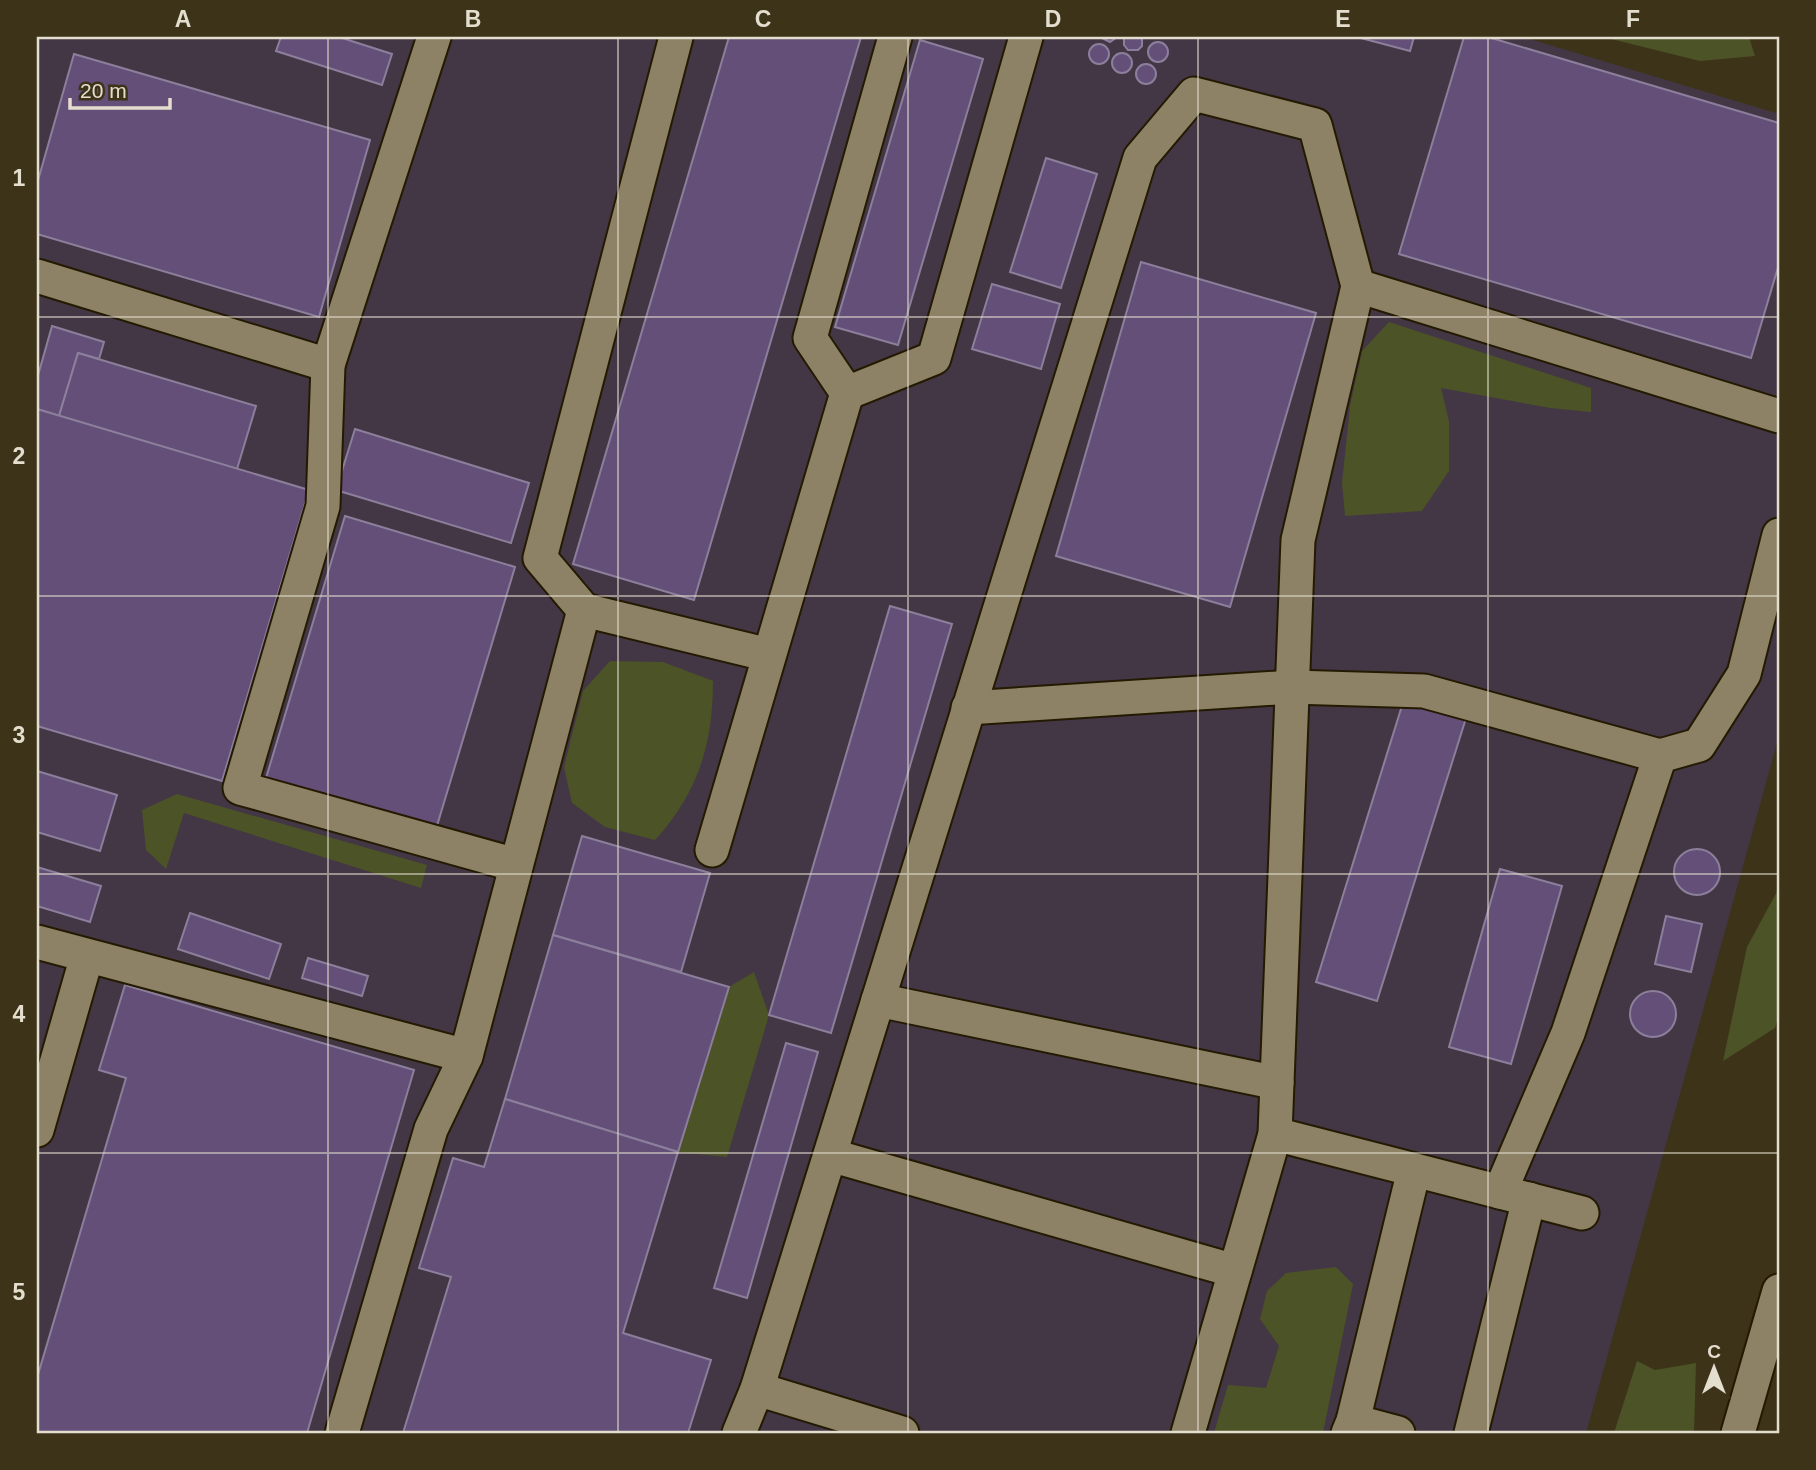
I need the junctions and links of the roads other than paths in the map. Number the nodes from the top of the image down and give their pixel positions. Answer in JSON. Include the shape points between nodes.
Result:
{"nodes":[{"id":1,"x":434,"y":37,"type":"edge"},
{"id":2,"x":676,"y":37,"type":"edge"},
{"id":3,"x":895,"y":37,"type":"edge"},
{"id":4,"x":1026,"y":37,"type":"edge"},
{"id":5,"x":37,"y":276,"type":"edge"},
{"id":6,"x":1359,"y":286,"type":"junction"},
{"id":7,"x":328,"y":365,"type":"junction"},
{"id":8,"x":847,"y":393,"type":"junction"},
{"id":9,"x":1779,"y":416,"type":"edge"},
{"id":10,"x":1779,"y":535,"type":"edge"},
{"id":11,"x":584,"y":610,"type":"junction"},
{"id":12,"x":769,"y":654,"type":"junction"},
{"id":13,"x":1292,"y":687,"type":"junction"},
{"id":14,"x":968,"y":708,"type":"junction"},
{"id":15,"x":1660,"y":756,"type":"junction"},
{"id":16,"x":712,"y":850,"type":"dead end"},
{"id":17,"x":516,"y":865,"type":"junction"},
{"id":18,"x":37,"y":942,"type":"edge"},
{"id":19,"x":87,"y":956,"type":"junction"},
{"id":20,"x":878,"y":1000,"type":"junction"},
{"id":21,"x":466,"y":1056,"type":"junction"},
{"id":22,"x":1277,"y":1083,"type":"junction"},
{"id":23,"x":37,"y":1129,"type":"edge"},
{"id":24,"x":1275,"y":1134,"type":"junction"},
{"id":25,"x":830,"y":1155,"type":"junction"},
{"id":26,"x":1414,"y":1170,"type":"junction"},
{"id":27,"x":1515,"y":1196,"type":"junction"},
{"id":28,"x":1582,"y":1213,"type":"dead end"},
{"id":29,"x":1235,"y":1271,"type":"junction"},
{"id":30,"x":1779,"y":1290,"type":"edge"},
{"id":31,"x":757,"y":1389,"type":"junction"},
{"id":32,"x":1350,"y":1427,"type":"edge"},
{"id":33,"x":342,"y":1433,"type":"edge"},
{"id":34,"x":739,"y":1433,"type":"edge"},
{"id":35,"x":902,"y":1433,"type":"edge"},
{"id":36,"x":1188,"y":1433,"type":"edge"},
{"id":37,"x":1398,"y":1433,"type":"edge"},
{"id":38,"x":1471,"y":1433,"type":"edge"},
{"id":39,"x":1738,"y":1433,"type":"edge"}],
"edges":[{"from":1,"to":7,"type":"street"},
{"from":2,"to":11,"type":"street","via":[[540,558]]},
{"from":3,"to":8,"type":"street","via":[[810,338]]},
{"from":4,"to":8,"type":"street","via":[[934,358]]},
{"from":5,"to":7,"type":"street"},
{"from":6,"to":9,"type":"street"},
{"from":6,"to":13,"type":"street","via":[[1297,540]]},
{"from":6,"to":14,"type":"street","via":[[1315,125],[1195,94],[1140,158]]},
{"from":7,"to":17,"type":"street","via":[[323,506],[240,788]]},
{"from":8,"to":12,"type":"street"},
{"from":10,"to":15,"type":"street","via":[[1744,674],[1699,745]]},
{"from":11,"to":12,"type":"street"},
{"from":11,"to":17,"type":"street"},
{"from":12,"to":16,"type":"street"},
{"from":13,"to":14,"type":"street"},
{"from":13,"to":15,"type":"street","via":[[1424,691]]},
{"from":13,"to":22,"type":"street"},
{"from":14,"to":20,"type":"street"},
{"from":15,"to":27,"type":"street"},
{"from":17,"to":21,"type":"street"},
{"from":18,"to":19,"type":"street"},
{"from":19,"to":21,"type":"street"},
{"from":19,"to":23,"type":"street"},
{"from":20,"to":22,"type":"street"},
{"from":20,"to":25,"type":"street"},
{"from":21,"to":33,"type":"street","via":[[431,1129]]},
{"from":22,"to":24,"type":"street"},
{"from":24,"to":26,"type":"street"},
{"from":24,"to":29,"type":"street"},
{"from":25,"to":29,"type":"street"},
{"from":25,"to":31,"type":"street"},
{"from":26,"to":27,"type":"street"},
{"from":26,"to":32,"type":"street"},
{"from":27,"to":28,"type":"street"},
{"from":27,"to":38,"type":"street"},
{"from":29,"to":36,"type":"street"},
{"from":30,"to":39,"type":"street"},
{"from":31,"to":34,"type":"street"},
{"from":31,"to":35,"type":"street"},
{"from":32,"to":37,"type":"street"}]}
